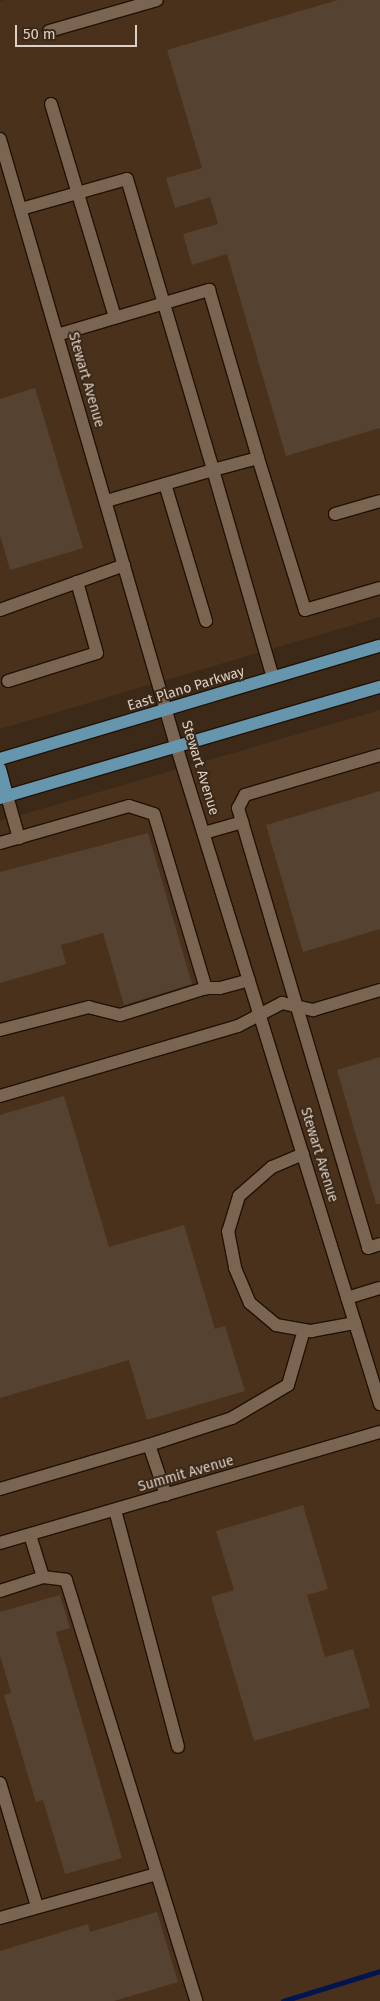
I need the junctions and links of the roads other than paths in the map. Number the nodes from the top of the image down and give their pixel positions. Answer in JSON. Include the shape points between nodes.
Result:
{"nodes":[{"id":1,"x":157,"y":0,"type":"edge"},
{"id":2,"x":49,"y":31,"type":"dead end"},
{"id":3,"x":51,"y":104,"type":"dead end"},
{"id":4,"x":1,"y":146,"type":"edge"},
{"id":5,"x":78,"y":193,"type":"junction"},
{"id":6,"x":21,"y":209,"type":"junction"},
{"id":7,"x":164,"y":304,"type":"junction"},
{"id":8,"x":115,"y":318,"type":"junction"},
{"id":9,"x":57,"y":335,"type":"junction"},
{"id":10,"x":258,"y":458,"type":"junction"},
{"id":11,"x":213,"y":470,"type":"junction"},
{"id":12,"x":165,"y":484,"type":"junction"},
{"id":13,"x":106,"y":501,"type":"junction"},
{"id":14,"x":380,"y":501,"type":"edge"},
{"id":15,"x":335,"y":514,"type":"dead end"},
{"id":16,"x":124,"y":565,"type":"junction"},
{"id":17,"x":77,"y":582,"type":"junction"},
{"id":18,"x":380,"y":588,"type":"edge"},
{"id":19,"x":0,"y":610,"type":"edge"},
{"id":20,"x":206,"y":621,"type":"dead end"},
{"id":21,"x":380,"y":646,"type":"edge"},
{"id":22,"x":272,"y":678,"type":"junction"},
{"id":23,"x":8,"y":681,"type":"dead end"},
{"id":24,"x":380,"y":686,"type":"edge"},
{"id":25,"x":167,"y":711,"type":"junction"},
{"id":26,"x":176,"y":745,"type":"junction"},
{"id":27,"x":380,"y":755,"type":"edge"},
{"id":28,"x":0,"y":759,"type":"edge"},
{"id":29,"x":0,"y":769,"type":"edge"},
{"id":30,"x":3,"y":797,"type":"edge"},
{"id":31,"x":242,"y":822,"type":"junction"},
{"id":32,"x":204,"y":833,"type":"junction"},
{"id":33,"x":19,"y":838,"type":"junction"},
{"id":34,"x":0,"y":843,"type":"edge"},
{"id":35,"x":249,"y":980,"type":"junction"},
{"id":36,"x":206,"y":988,"type":"junction"},
{"id":37,"x":380,"y":990,"type":"edge"},
{"id":38,"x":297,"y":1007,"type":"junction"},
{"id":39,"x":260,"y":1014,"type":"junction"},
{"id":40,"x":0,"y":1030,"type":"edge"},
{"id":41,"x":0,"y":1096,"type":"edge"},
{"id":42,"x":303,"y":1154,"type":"junction"},
{"id":43,"x":380,"y":1244,"type":"edge"},
{"id":44,"x":380,"y":1288,"type":"edge"},
{"id":45,"x":347,"y":1298,"type":"junction"},
{"id":46,"x":355,"y":1323,"type":"junction"},
{"id":47,"x":304,"y":1330,"type":"junction"},
{"id":48,"x":380,"y":1404,"type":"edge"},
{"id":49,"x":380,"y":1432,"type":"edge"},
{"id":50,"x":149,"y":1445,"type":"junction"},
{"id":51,"x":0,"y":1489,"type":"edge"},
{"id":52,"x":166,"y":1495,"type":"junction"},
{"id":53,"x":115,"y":1510,"type":"junction"},
{"id":54,"x":30,"y":1535,"type":"junction"},
{"id":55,"x":0,"y":1544,"type":"edge"},
{"id":56,"x":43,"y":1577,"type":"junction"},
{"id":57,"x":0,"y":1591,"type":"edge"},
{"id":58,"x":178,"y":1747,"type":"dead end"},
{"id":59,"x":0,"y":1783,"type":"edge"},
{"id":60,"x":157,"y":1874,"type":"junction"},
{"id":61,"x":37,"y":1906,"type":"junction"},
{"id":62,"x":0,"y":1918,"type":"edge"},
{"id":63,"x":196,"y":2001,"type":"edge"}],
"edges":[{"from":1,"to":2,"type":"street"},
{"from":3,"to":5,"type":"street"},
{"from":4,"to":6,"type":"street","name":"Stewart Avenue"},
{"from":5,"to":6,"type":"street"},
{"from":5,"to":7,"type":"street","via":[[127,179]]},
{"from":5,"to":8,"type":"street"},
{"from":6,"to":9,"type":"street","name":"Stewart Avenue"},
{"from":7,"to":8,"type":"street"},
{"from":7,"to":10,"type":"street","via":[[209,290]]},
{"from":7,"to":11,"type":"street"},
{"from":8,"to":9,"type":"street"},
{"from":9,"to":13,"type":"street","name":"Stewart Avenue"},
{"from":10,"to":11,"type":"street"},
{"from":10,"to":18,"type":"street","via":[[306,610]]},
{"from":11,"to":12,"type":"street"},
{"from":11,"to":22,"type":"street"},
{"from":12,"to":13,"type":"street"},
{"from":12,"to":20,"type":"street"},
{"from":13,"to":16,"type":"street","name":"Stewart Avenue"},
{"from":14,"to":15,"type":"street"},
{"from":16,"to":17,"type":"street"},
{"from":16,"to":25,"type":"street","name":"Stewart Avenue"},
{"from":17,"to":19,"type":"street"},
{"from":17,"to":23,"type":"street","via":[[97,653]]},
{"from":21,"to":22,"type":"main road","name":"East Plano Parkway"},
{"from":22,"to":25,"type":"main road","name":"East Plano Parkway"},
{"from":24,"to":26,"type":"main road"},
{"from":25,"to":26,"type":"street","name":"Stewart Avenue"},
{"from":25,"to":28,"type":"main road","name":"East Plano Parkway"},
{"from":26,"to":30,"type":"main road"},
{"from":26,"to":32,"type":"street","name":"Stewart Avenue"},
{"from":27,"to":31,"type":"street","via":[[244,796],[238,808]]},
{"from":29,"to":30,"type":"main road"},
{"from":30,"to":33,"type":"street"},
{"from":31,"to":32,"type":"street"},
{"from":31,"to":38,"type":"street"},
{"from":32,"to":35,"type":"street","name":"Stewart Avenue"},
{"from":33,"to":34,"type":"street"},
{"from":33,"to":36,"type":"street","via":[[129,806],[154,814]]},
{"from":35,"to":36,"type":"street","via":[[220,988]]},
{"from":35,"to":39,"type":"street","name":"Stewart Avenue"},
{"from":36,"to":40,"type":"street","via":[[120,1015],[89,1007]]},
{"from":37,"to":38,"type":"street","via":[[313,1010]]},
{"from":38,"to":39,"type":"street","via":[[282,1003]]},
{"from":38,"to":43,"type":"street","via":[[368,1248]]},
{"from":39,"to":41,"type":"street","via":[[238,1026]]},
{"from":39,"to":42,"type":"street","name":"Stewart Avenue"},
{"from":42,"to":45,"type":"street","name":"Stewart Avenue"},
{"from":42,"to":47,"type":"street","via":[[272,1167],[239,1196],[228,1231],[235,1268],[250,1303],[276,1325]]},
{"from":44,"to":45,"type":"street"},
{"from":45,"to":46,"type":"street","name":"Stewart Avenue"},
{"from":46,"to":47,"type":"street"},
{"from":46,"to":48,"type":"street","name":"Stewart Avenue"},
{"from":47,"to":50,"type":"street","via":[[288,1385],[232,1418]]},
{"from":49,"to":52,"type":"street","name":"Summit Avenue"},
{"from":50,"to":51,"type":"street"},
{"from":50,"to":52,"type":"street"},
{"from":52,"to":53,"type":"street","name":"Summit Avenue"},
{"from":53,"to":54,"type":"street","name":"Summit Avenue"},
{"from":53,"to":58,"type":"street"},
{"from":54,"to":55,"type":"street","name":"Summit Avenue"},
{"from":54,"to":56,"type":"street"},
{"from":56,"to":57,"type":"street"},
{"from":56,"to":60,"type":"street","via":[[66,1580]]},
{"from":59,"to":61,"type":"street"},
{"from":60,"to":61,"type":"street"},
{"from":60,"to":63,"type":"street"},
{"from":61,"to":62,"type":"street"}]}
